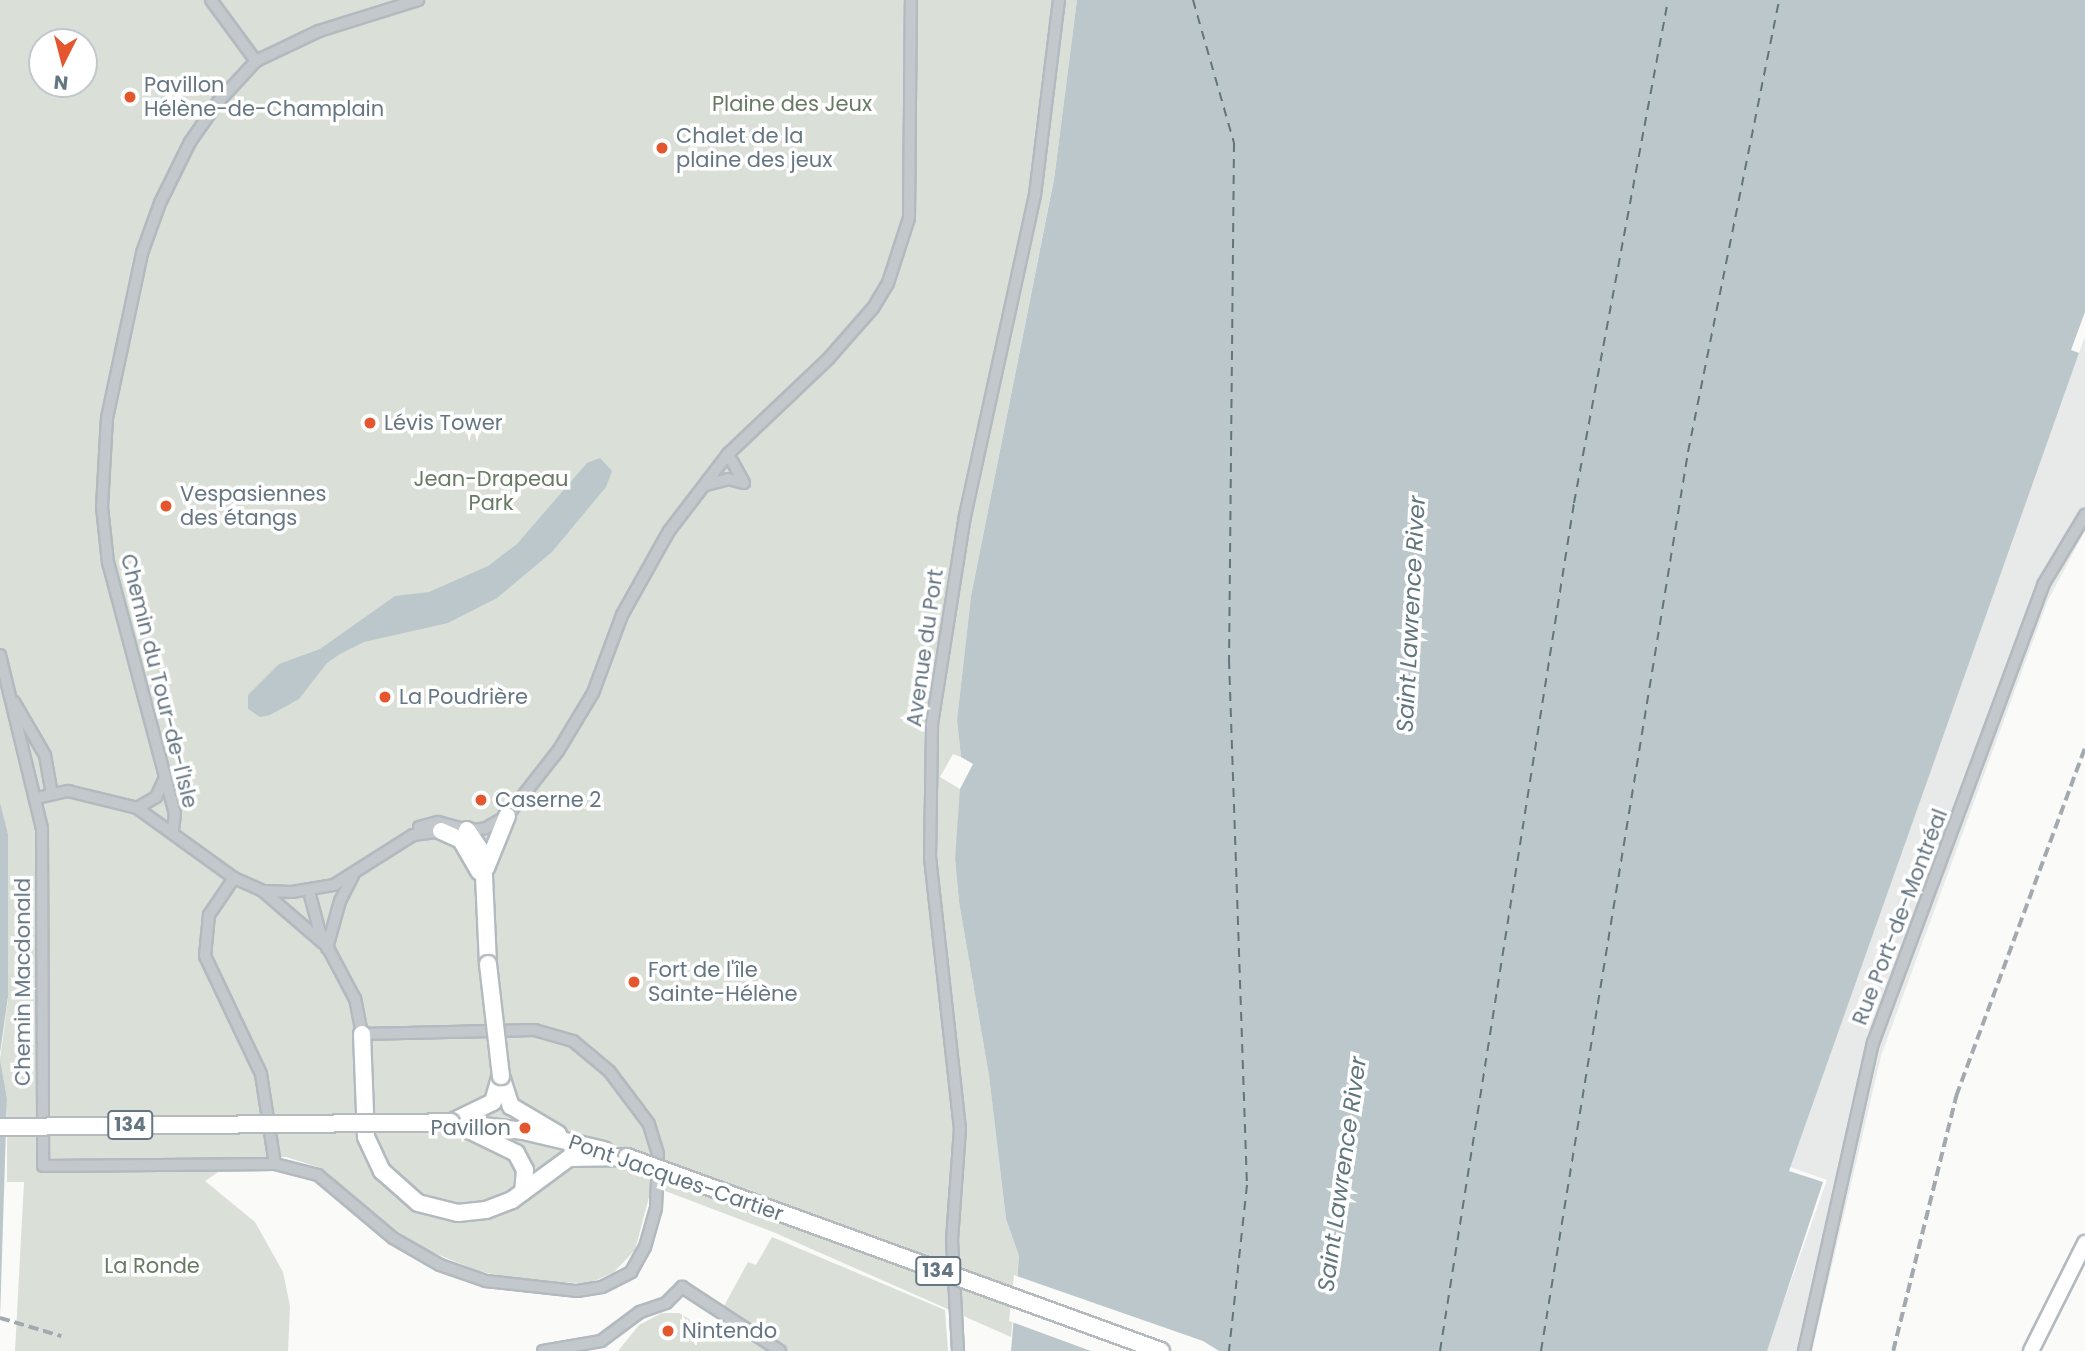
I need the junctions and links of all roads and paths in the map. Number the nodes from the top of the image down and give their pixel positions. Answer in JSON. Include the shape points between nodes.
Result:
{"nodes":[{"id":1,"x":211,"y":0,"type":"edge"},
{"id":2,"x":418,"y":0,"type":"edge"},
{"id":3,"x":911,"y":0,"type":"edge"},
{"id":4,"x":1059,"y":0,"type":"edge"},
{"id":5,"x":256,"y":61,"type":"junction"},
{"id":6,"x":728,"y":454,"type":"junction"},
{"id":7,"x":703,"y":487,"type":"junction"},
{"id":8,"x":2085,"y":515,"type":"edge"},
{"id":9,"x":0,"y":655,"type":"edge"},
{"id":10,"x":9,"y":694,"type":"junction"},
{"id":11,"x":41,"y":746,"type":"junction"},
{"id":12,"x":22,"y":753,"type":"junction"},
{"id":13,"x":164,"y":780,"type":"junction"},
{"id":14,"x":52,"y":793,"type":"junction"},
{"id":15,"x":37,"y":798,"type":"junction"},
{"id":16,"x":137,"y":808,"type":"junction"},
{"id":17,"x":508,"y":816,"type":"junction"},
{"id":18,"x":173,"y":830,"type":"junction"},
{"id":19,"x":441,"y":831,"type":"junction"},
{"id":20,"x":467,"y":831,"type":"junction"},
{"id":21,"x":413,"y":835,"type":"junction"},
{"id":22,"x":355,"y":873,"type":"junction"},
{"id":23,"x":234,"y":878,"type":"junction"},
{"id":24,"x":482,"y":880,"type":"junction"},
{"id":25,"x":263,"y":891,"type":"junction"},
{"id":26,"x":309,"y":891,"type":"junction"},
{"id":27,"x":327,"y":948,"type":"junction"},
{"id":28,"x":362,"y":1034,"type":"junction"},
{"id":29,"x":501,"y":1076,"type":"junction"},
{"id":30,"x":452,"y":1122,"type":"junction"},
{"id":31,"x":0,"y":1127,"type":"edge"},
{"id":32,"x":565,"y":1139,"type":"junction"},
{"id":33,"x":627,"y":1157,"type":"junction"},
{"id":34,"x":275,"y":1164,"type":"junction"},
{"id":35,"x":523,"y":1192,"type":"junction"},
{"id":36,"x":2085,"y":1243,"type":"edge"},
{"id":37,"x":543,"y":1351,"type":"edge"},
{"id":38,"x":780,"y":1351,"type":"edge"},
{"id":39,"x":958,"y":1351,"type":"edge"},
{"id":40,"x":1161,"y":1351,"type":"edge"},
{"id":41,"x":1804,"y":1351,"type":"edge"},
{"id":42,"x":2031,"y":1351,"type":"edge"}],
"edges":[{"from":1,"to":5,"type":"street"},
{"from":2,"to":5,"type":"street","name":"Chemin du Tour-de-l'Isle","via":[[319,31]]},
{"from":3,"to":6,"type":"street","name":"Chemin du Tour-de-l'Isle","via":[[910,190],[900,255],[888,284],[856,328]]},
{"from":4,"to":39,"type":"street","name":"Avenue du Port","via":[[1035,195],[965,516],[932,724],[930,858],[960,1129],[953,1240]]},
{"from":5,"to":13,"type":"street","name":"Chemin du Tour-de-l'Isle","via":[[202,123],[160,203],[135,278],[103,452],[108,563]]},
{"from":6,"to":7,"type":"street","name":"Chemin du Tour-de-l'Isle"},
{"from":6,"to":7,"type":"street","via":[[744,483],[715,480]]},
{"from":7,"to":17,"type":"street","name":"Chemin du Tour-de-l'Isle","via":[[638,583],[572,733]]},
{"from":8,"to":41,"type":"street","name":"Rue Port-de-Montréal","via":[[2043,584],[1873,1043]]},
{"from":9,"to":10,"type":"street","name":"Chemin Macdonald"},
{"from":10,"to":11,"type":"street","name":"Chemin Macdonald"},
{"from":10,"to":12,"type":"street","name":"Chemin Macdonald"},
{"from":11,"to":12,"type":"street"},
{"from":11,"to":14,"type":"street","name":"Chemin Macdonald"},
{"from":12,"to":15,"type":"street","name":"Chemin Macdonald"},
{"from":13,"to":16,"type":"street","via":[[156,797]]},
{"from":13,"to":18,"type":"street","name":"Chemin du Tour-de-l'Isle","via":[[175,814]]},
{"from":14,"to":15,"type":"street"},
{"from":14,"to":16,"type":"street","via":[[102,797]]},
{"from":15,"to":34,"type":"street","name":"Chemin Macdonald","via":[[43,883],[43,1166]]},
{"from":16,"to":18,"type":"street"},
{"from":17,"to":20,"type":"street","name":"Chemin du Tour-de-l'Isle","via":[[486,828]]},
{"from":17,"to":24,"type":"main road"},
{"from":18,"to":23,"type":"street","name":"Chemin du Tour-de-l'Isle"},
{"from":19,"to":20,"type":"street","name":"Chemin du Tour-de-l'Isle"},
{"from":19,"to":21,"type":"street","name":"Chemin du Tour-de-l'Isle"},
{"from":19,"to":24,"type":"main road","via":[[461,840]]},
{"from":20,"to":21,"type":"street","via":[[438,822],[419,827]]},
{"from":20,"to":24,"type":"main road","via":[[483,854]]},
{"from":21,"to":22,"type":"street","name":"Chemin du Tour-de-l'Isle"},
{"from":22,"to":26,"type":"street","name":"Chemin du Tour-de-l'Isle","via":[[334,885]]},
{"from":22,"to":27,"type":"street","via":[[340,901]]},
{"from":23,"to":25,"type":"street","name":"Chemin du Tour-de-l'Isle"},
{"from":23,"to":34,"type":"street","via":[[209,915],[205,956],[261,1074]]},
{"from":24,"to":29,"type":"main road","bridge":true},
{"from":25,"to":26,"type":"street","name":"Chemin du Tour-de-l'Isle"},
{"from":25,"to":27,"type":"street"},
{"from":26,"to":27,"type":"street"},
{"from":27,"to":28,"type":"street","via":[[352,992]]},
{"from":28,"to":34,"type":"street","via":[[535,1030],[573,1041],[596,1056],[646,1120],[659,1154],[656,1208],[638,1262],[621,1279],[591,1290],[536,1289],[486,1281],[440,1265],[393,1238],[318,1175]]},
{"from":28,"to":35,"type":"main road","via":[[363,1127],[374,1159],[408,1196],[444,1211],[486,1210]]},
{"from":29,"to":30,"type":"main road","via":[[493,1102]]},
{"from":29,"to":32,"type":"main road","via":[[510,1106]]},
{"from":30,"to":31,"type":"main road","name":"Pont Jacques-Cartier","number":"134","bridge":true},
{"from":30,"to":32,"type":"main road","name":"Pont Jacques-Cartier","number":"134"},
{"from":30,"to":35,"type":"main road","via":[[516,1153],[525,1170]]},
{"from":32,"to":33,"type":"main road","name":"Pont Jacques-Cartier","number":"134"},
{"from":33,"to":35,"type":"main road","via":[[569,1158]]},
{"from":33,"to":40,"type":"main road","name":"Pont Jacques-Cartier","number":"134","bridge":true},
{"from":36,"to":42,"type":"main road"},
{"from":37,"to":38,"type":"street","via":[[601,1341],[640,1312],[666,1303],[682,1287]]}]}
